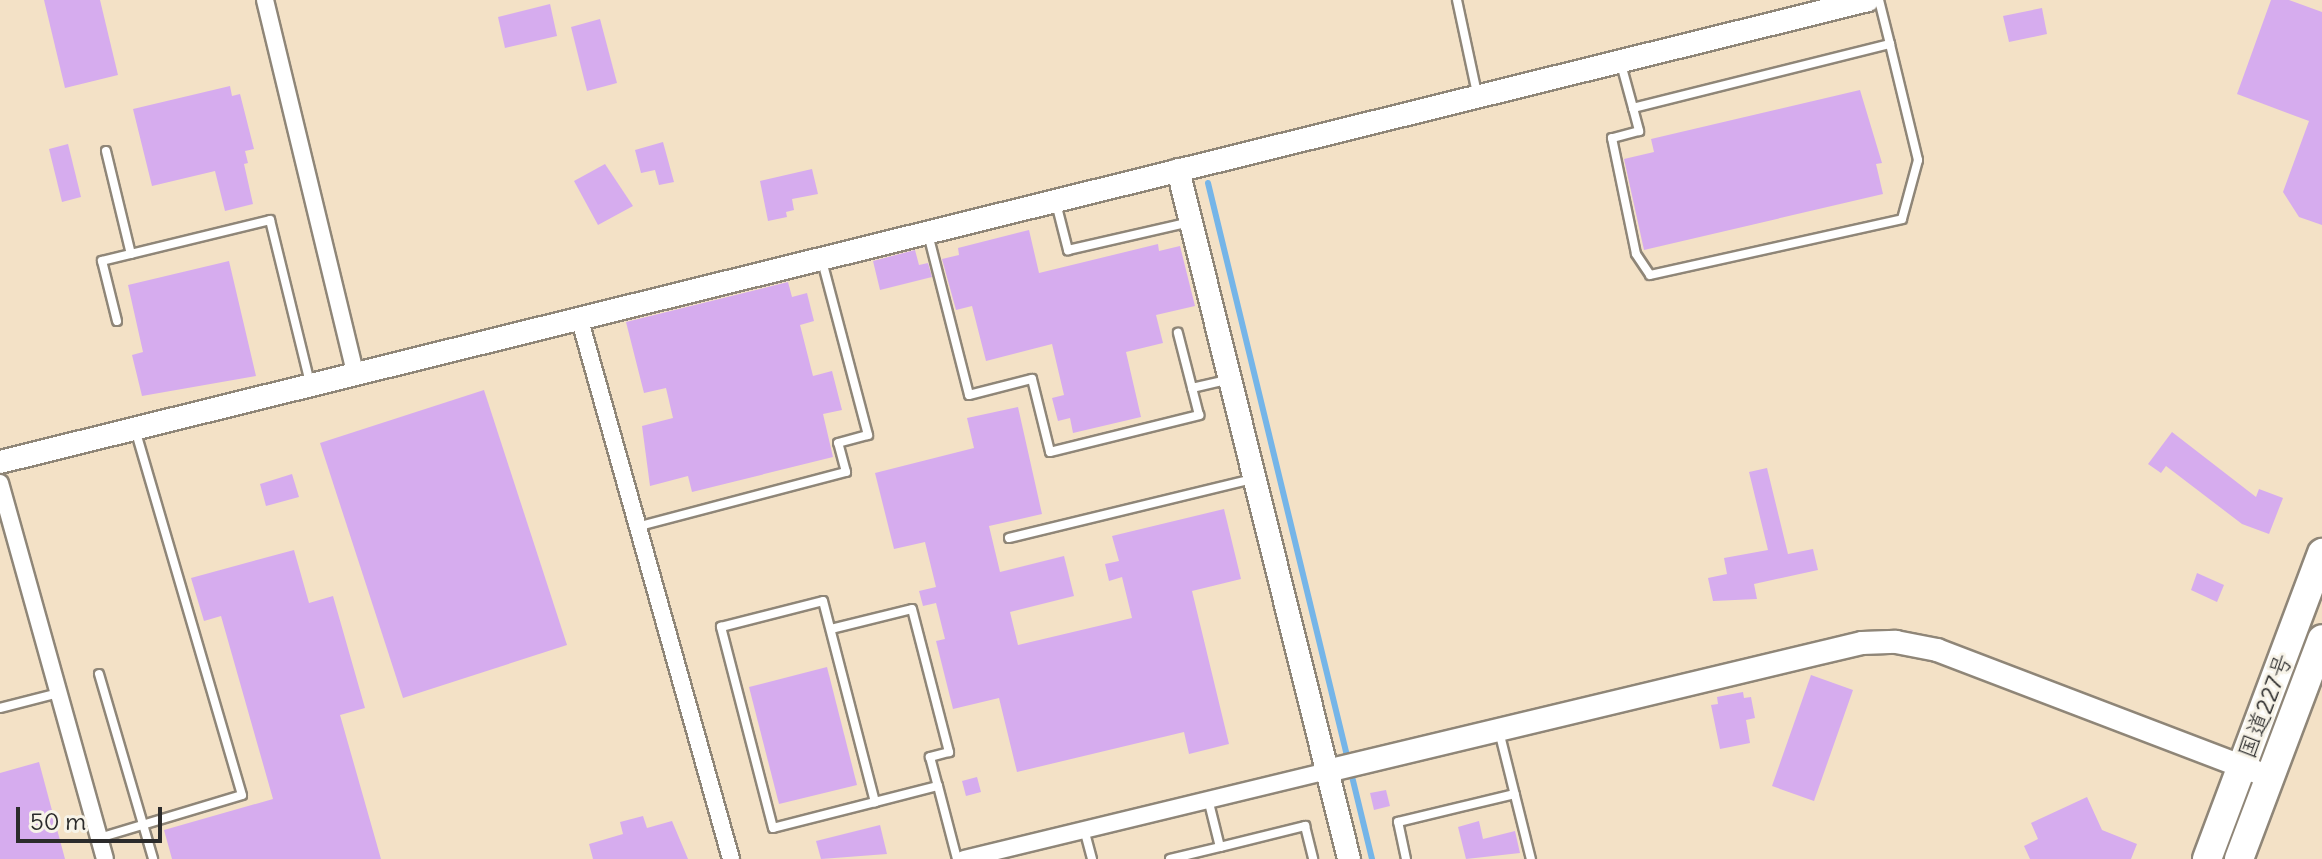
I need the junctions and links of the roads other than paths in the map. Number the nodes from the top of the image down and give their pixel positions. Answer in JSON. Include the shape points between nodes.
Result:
{"nodes":[{"id":1,"x":265,"y":0,"type":"edge"},
{"id":2,"x":1457,"y":0,"type":"edge"},
{"id":3,"x":1868,"y":0,"type":"edge"},
{"id":4,"x":1879,"y":0,"type":"edge"},
{"id":5,"x":1890,"y":44,"type":"junction"},
{"id":6,"x":1621,"y":61,"type":"junction"},
{"id":7,"x":1477,"y":94,"type":"junction"},
{"id":8,"x":1633,"y":108,"type":"junction"},
{"id":9,"x":106,"y":151,"type":"dead end"},
{"id":10,"x":1178,"y":170,"type":"junction"},
{"id":11,"x":1055,"y":199,"type":"junction"},
{"id":12,"x":1191,"y":222,"type":"junction"},
{"id":13,"x":927,"y":229,"type":"junction"},
{"id":14,"x":131,"y":254,"type":"junction"},
{"id":15,"x":821,"y":256,"type":"junction"},
{"id":16,"x":579,"y":317,"type":"junction"},
{"id":17,"x":117,"y":321,"type":"dead end"},
{"id":18,"x":1178,"y":333,"type":"dead end"},
{"id":19,"x":355,"y":372,"type":"junction"},
{"id":20,"x":1230,"y":380,"type":"junction"},
{"id":21,"x":310,"y":384,"type":"junction"},
{"id":22,"x":1192,"y":388,"type":"junction"},
{"id":23,"x":134,"y":428,"type":"junction"},
{"id":24,"x":0,"y":462,"type":"edge"},
{"id":25,"x":1254,"y":478,"type":"junction"},
{"id":26,"x":0,"y":483,"type":"edge"},
{"id":27,"x":640,"y":526,"type":"junction"},
{"id":28,"x":1009,"y":538,"type":"dead end"},
{"id":29,"x":2322,"y":553,"type":"edge"},
{"id":30,"x":831,"y":629,"type":"junction"},
{"id":31,"x":2322,"y":639,"type":"edge"},
{"id":32,"x":99,"y":674,"type":"dead end"},
{"id":33,"x":59,"y":693,"type":"junction"},
{"id":34,"x":0,"y":708,"type":"edge"},
{"id":35,"x":1499,"y":730,"type":"junction"},
{"id":36,"x":2242,"y":766,"type":"junction"},
{"id":37,"x":1341,"y":767,"type":"junction"},
{"id":38,"x":2269,"y":777,"type":"junction"},
{"id":39,"x":938,"y":786,"type":"junction"},
{"id":40,"x":1515,"y":794,"type":"junction"},
{"id":41,"x":1208,"y":799,"type":"junction"},
{"id":42,"x":875,"y":802,"type":"junction"},
{"id":43,"x":143,"y":826,"type":"junction"},
{"id":44,"x":1084,"y":828,"type":"junction"},
{"id":45,"x":99,"y":838,"type":"junction"},
{"id":46,"x":1220,"y":847,"type":"junction"},
{"id":47,"x":105,"y":859,"type":"edge"},
{"id":48,"x":153,"y":859,"type":"edge"},
{"id":49,"x":731,"y":859,"type":"edge"},
{"id":50,"x":957,"y":859,"type":"edge"},
{"id":51,"x":964,"y":859,"type":"edge"},
{"id":52,"x":1092,"y":859,"type":"edge"},
{"id":53,"x":1170,"y":859,"type":"edge"},
{"id":54,"x":1313,"y":859,"type":"edge"},
{"id":55,"x":1349,"y":859,"type":"edge"},
{"id":56,"x":1406,"y":859,"type":"edge"},
{"id":57,"x":1531,"y":859,"type":"edge"},
{"id":58,"x":2207,"y":859,"type":"edge"},
{"id":59,"x":2239,"y":859,"type":"edge"}],
"edges":[{"from":1,"to":19,"type":"street"},
{"from":2,"to":7,"type":"lane"},
{"from":3,"to":6,"type":"street"},
{"from":4,"to":5,"type":"lane"},
{"from":5,"to":8,"type":"lane"},
{"from":5,"to":8,"type":"lane","via":[[1918,160],[1902,219],[1650,275],[1636,254],[1612,138],[1639,131]]},
{"from":6,"to":7,"type":"street"},
{"from":6,"to":8,"type":"lane"},
{"from":7,"to":10,"type":"street"},
{"from":9,"to":14,"type":"lane"},
{"from":10,"to":11,"type":"street"},
{"from":10,"to":12,"type":"street"},
{"from":11,"to":12,"type":"lane","via":[[1068,250]]},
{"from":11,"to":13,"type":"street"},
{"from":12,"to":20,"type":"street"},
{"from":13,"to":15,"type":"street"},
{"from":13,"to":22,"type":"lane","via":[[969,395],[1032,379],[1050,452],[1199,415]]},
{"from":14,"to":17,"type":"lane","via":[[102,261]]},
{"from":14,"to":21,"type":"lane","via":[[270,220]]},
{"from":15,"to":16,"type":"street"},
{"from":15,"to":27,"type":"lane","via":[[868,435],[838,443],[846,472]]},
{"from":16,"to":19,"type":"street"},
{"from":16,"to":27,"type":"street"},
{"from":18,"to":22,"type":"lane"},
{"from":19,"to":21,"type":"street"},
{"from":20,"to":22,"type":"lane"},
{"from":20,"to":25,"type":"street"},
{"from":21,"to":23,"type":"street"},
{"from":23,"to":24,"type":"street"},
{"from":23,"to":43,"type":"lane","via":[[242,795]]},
{"from":25,"to":28,"type":"lane"},
{"from":25,"to":37,"type":"street"},
{"from":26,"to":33,"type":"street"},
{"from":27,"to":49,"type":"street"},
{"from":29,"to":36,"type":"highway","name":"国道227号"},
{"from":30,"to":39,"type":"lane","via":[[912,609],[949,752],[930,757]]},
{"from":30,"to":42,"type":"lane"},
{"from":30,"to":42,"type":"lane","via":[[823,601],[721,627],[773,828]]},
{"from":31,"to":38,"type":"highway","name":"国道227号"},
{"from":32,"to":43,"type":"lane"},
{"from":33,"to":34,"type":"lane"},
{"from":33,"to":45,"type":"street"},
{"from":35,"to":36,"type":"street","via":[[1862,643],[1896,642],[1937,650]]},
{"from":35,"to":37,"type":"street"},
{"from":35,"to":40,"type":"lane"},
{"from":36,"to":38,"type":"street"},
{"from":36,"to":58,"type":"highway","name":"国道227号"},
{"from":37,"to":41,"type":"street"},
{"from":37,"to":55,"type":"street"},
{"from":38,"to":59,"type":"highway","name":"国道227号"},
{"from":39,"to":42,"type":"lane"},
{"from":39,"to":50,"type":"lane"},
{"from":40,"to":56,"type":"lane","via":[[1398,822]]},
{"from":40,"to":57,"type":"lane"},
{"from":41,"to":44,"type":"street"},
{"from":41,"to":46,"type":"lane"},
{"from":43,"to":45,"type":"lane"},
{"from":43,"to":48,"type":"lane"},
{"from":44,"to":51,"type":"street"},
{"from":44,"to":52,"type":"lane"},
{"from":45,"to":47,"type":"street"},
{"from":46,"to":53,"type":"lane"},
{"from":46,"to":54,"type":"lane","via":[[1305,826]]}]}
